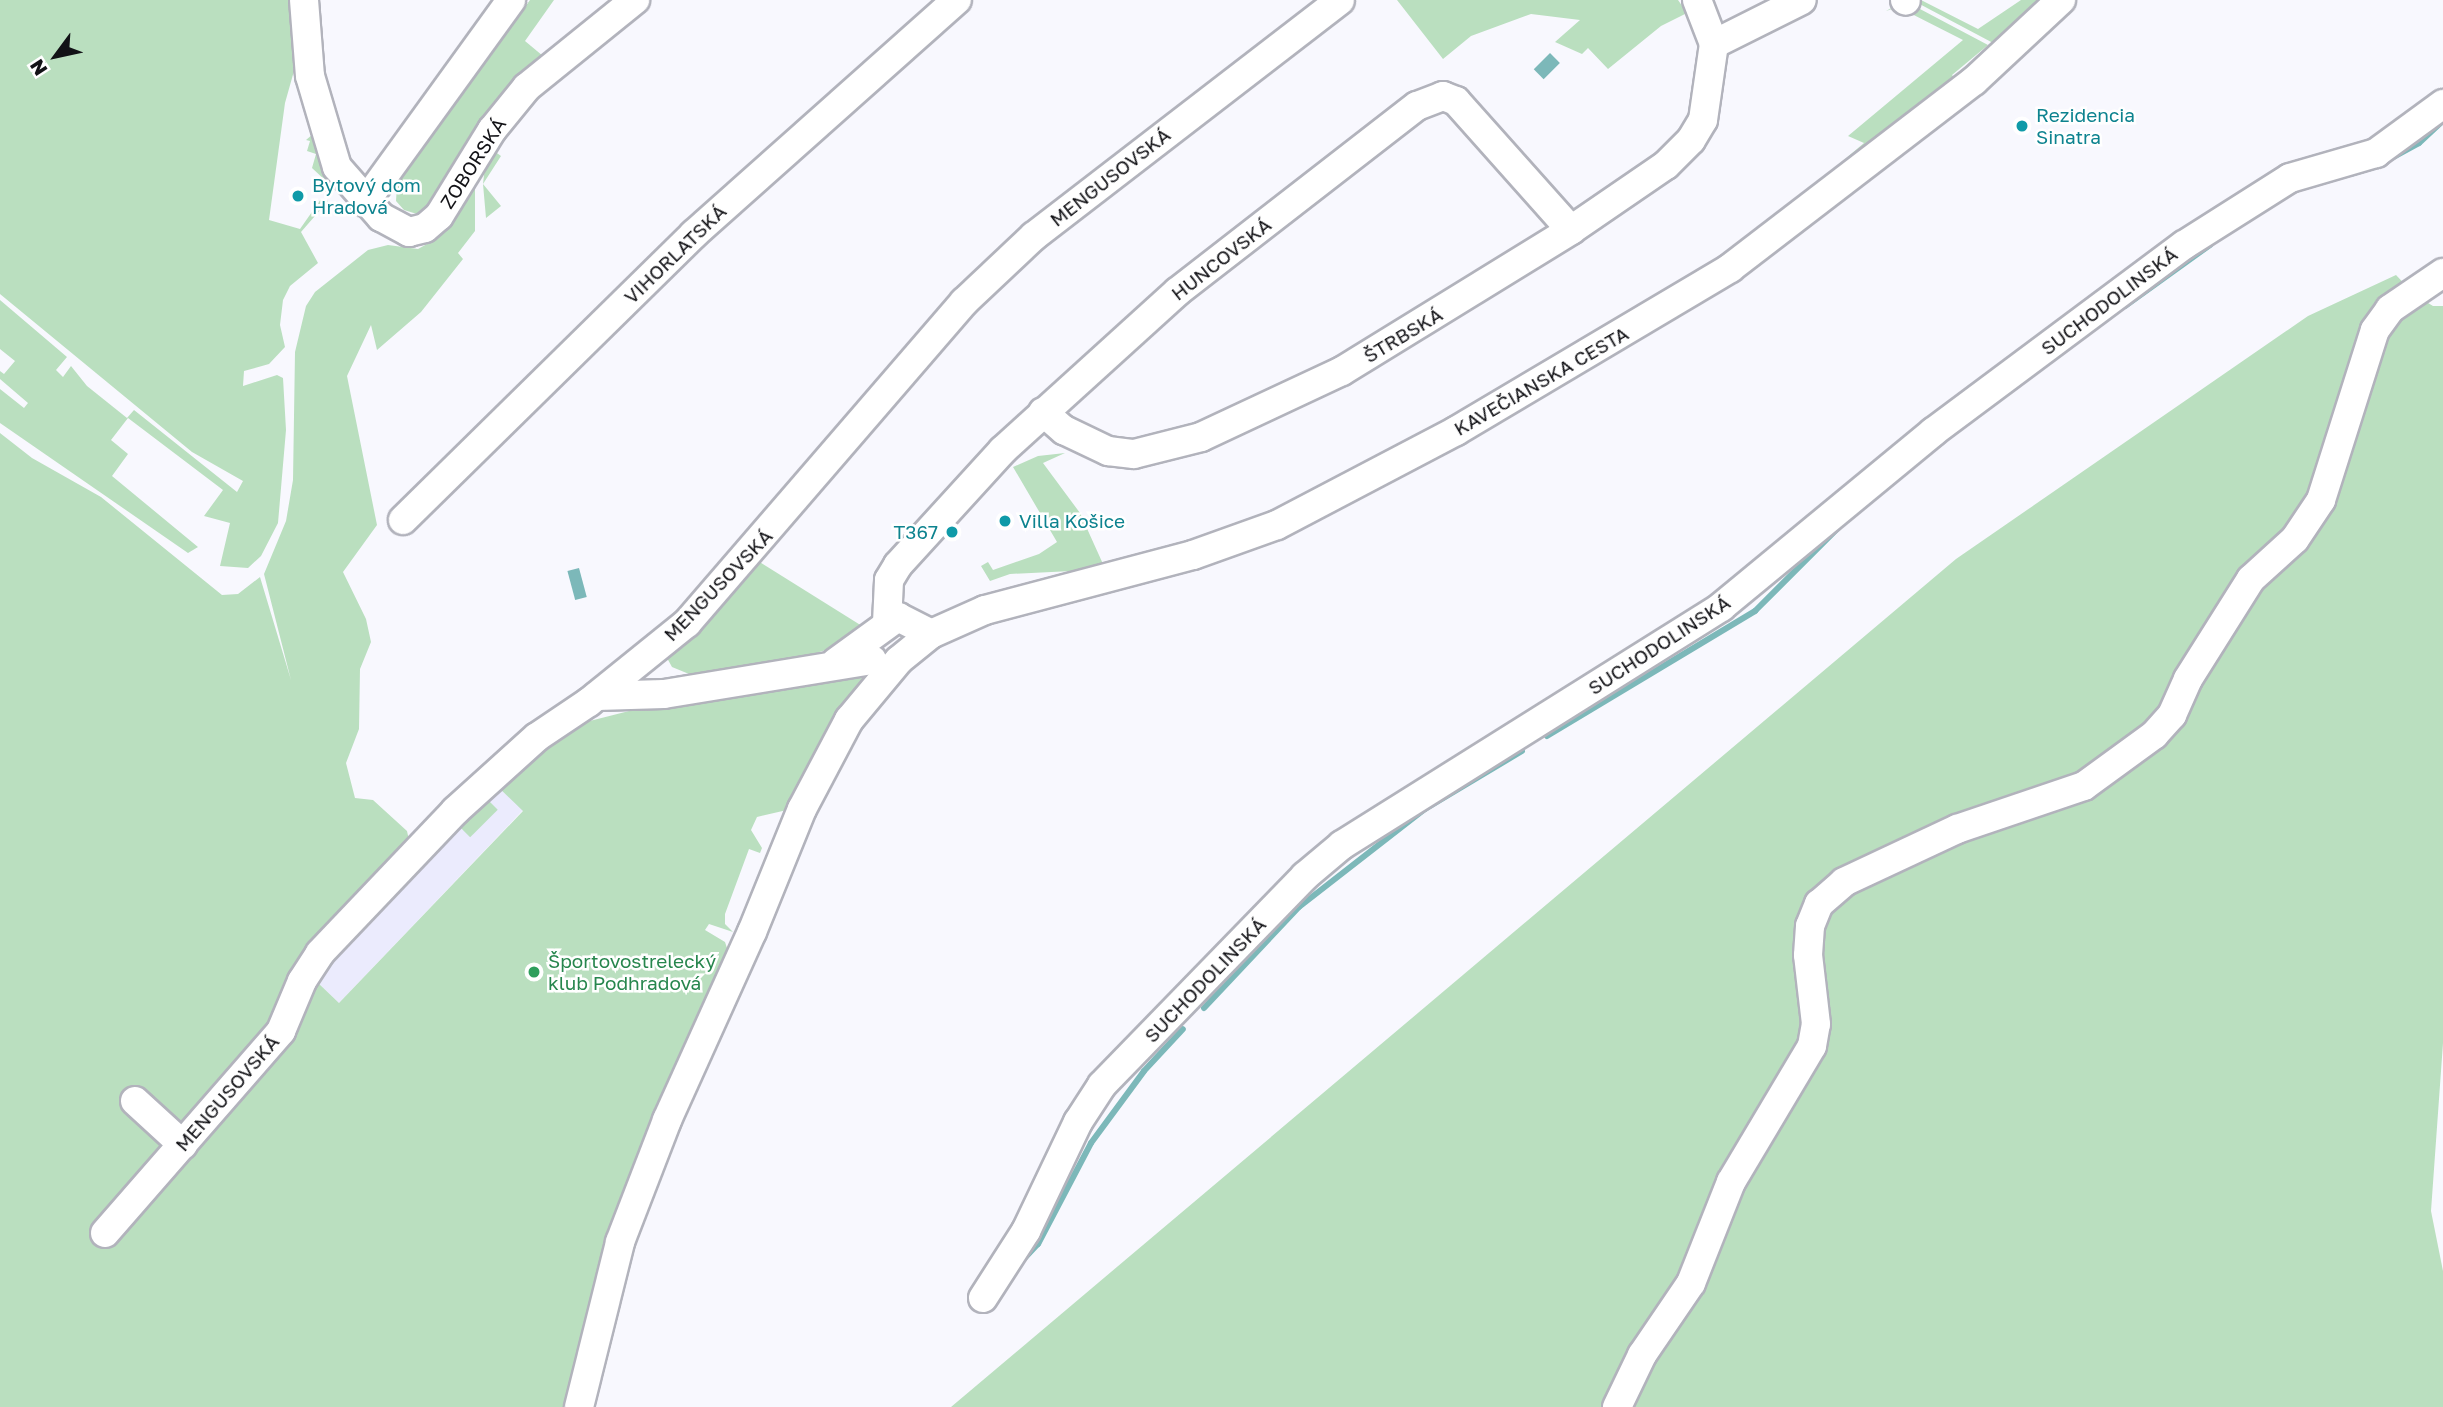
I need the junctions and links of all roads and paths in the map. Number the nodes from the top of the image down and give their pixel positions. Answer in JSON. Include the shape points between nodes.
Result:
{"nodes":[{"id":1,"x":304,"y":0,"type":"edge"},
{"id":2,"x":510,"y":0,"type":"edge"},
{"id":3,"x":635,"y":0,"type":"edge"},
{"id":4,"x":957,"y":0,"type":"edge"},
{"id":5,"x":1340,"y":0,"type":"edge"},
{"id":6,"x":1697,"y":0,"type":"edge"},
{"id":7,"x":1802,"y":0,"type":"edge"},
{"id":8,"x":2061,"y":0,"type":"edge"},
{"id":9,"x":1714,"y":44,"type":"junction"},
{"id":10,"x":2443,"y":104,"type":"edge"},
{"id":11,"x":365,"y":202,"type":"junction"},
{"id":12,"x":1571,"y":230,"type":"junction"},
{"id":13,"x":2443,"y":273,"type":"edge"},
{"id":14,"x":1666,"y":309,"type":"junction"},
{"id":15,"x":1644,"y":347,"type":"dead end"},
{"id":16,"x":1043,"y":412,"type":"junction"},
{"id":17,"x":403,"y":520,"type":"dead end"},
{"id":18,"x":900,"y":640,"type":"junction"},
{"id":19,"x":652,"y":651,"type":"junction"},
{"id":20,"x":684,"y":691,"type":"junction"},
{"id":21,"x":597,"y":696,"type":"junction"},
{"id":22,"x":135,"y":1101,"type":"dead end"},
{"id":23,"x":183,"y":1145,"type":"junction"},
{"id":24,"x":105,"y":1233,"type":"dead end"},
{"id":25,"x":983,"y":1298,"type":"dead end"},
{"id":26,"x":579,"y":1407,"type":"edge"},
{"id":27,"x":1617,"y":1407,"type":"edge"}],
"edges":[{"from":1,"to":11,"type":"street","via":[[310,76],[324,128],[341,175]]},
{"from":2,"to":11,"type":"street"},
{"from":3,"to":11,"type":"street","name":"ZOBORSKÁ","via":[[516,98],[432,223],[418,231],[401,230]]},
{"from":4,"to":17,"type":"street","name":"VIHORLATSKÁ","via":[[694,234]]},
{"from":5,"to":19,"type":"street","name":"MENGUSOVSKÁ","via":[[1034,236],[964,302],[754,550],[687,623]]},
{"from":6,"to":9,"type":"street"},
{"from":7,"to":9,"type":"street"},
{"from":8,"to":14,"type":"street","name":"KAVEČIANSKA CESTA","via":[[2002,58],[1889,149],[1730,268]]},
{"from":9,"to":12,"type":"street","name":"ŠTRBSKÁ","via":[[1710,94],[1691,140],[1666,165]]},
{"from":10,"to":25,"type":"street","name":"SUCHODOLINSKÁ","via":[[2376,153],[2290,178],[2184,245],[1933,432],[1721,607],[1342,845],[1305,876],[1102,1085],[1078,1122],[1026,1231]]},
{"from":12,"to":16,"type":"street","name":"ŠTRBSKÁ","via":[[1342,372],[1201,437],[1134,454],[1108,451],[1064,430]]},
{"from":12,"to":16,"type":"street","name":"HUNCOVSKÁ","via":[[1470,113],[1456,101],[1430,99],[1177,292]]},
{"from":13,"to":27,"type":"street","via":[[2390,309],[2375,330],[2321,500],[2295,539],[2250,579],[2188,679],[2172,715],[2154,735],[2084,786],[1956,829],[1844,882],[1819,904],[1810,926],[1808,955],[1816,1024],[1812,1046],[1731,1182],[1691,1283],[1642,1356]]},
{"from":14,"to":15,"type":"street"},
{"from":14,"to":18,"type":"street","name":"KAVEČIANSKA CESTA","via":[[1456,431],[1277,525],[1194,555],[1014,601]]},
{"from":16,"to":18,"type":"street","name":"HUNCOVSKÁ","via":[[959,493],[889,580]]},
{"from":18,"to":20,"type":"street","name":"KAVEČIANSKA CESTA","via":[[833,664]]},
{"from":18,"to":26,"type":"street","via":[[849,720],[802,809],[667,1120],[620,1241]]},
{"from":19,"to":20,"type":"street","via":[[656,674]]},
{"from":19,"to":21,"type":"street","name":"MENGUSOVSKÁ"},
{"from":20,"to":21,"type":"street"},
{"from":21,"to":23,"type":"street","name":"MENGUSOVSKÁ","via":[[537,737],[455,811],[320,953],[304,977],[281,1031]]},
{"from":22,"to":23,"type":"street"},
{"from":23,"to":24,"type":"street","name":"MENGUSOVSKÁ"}]}
